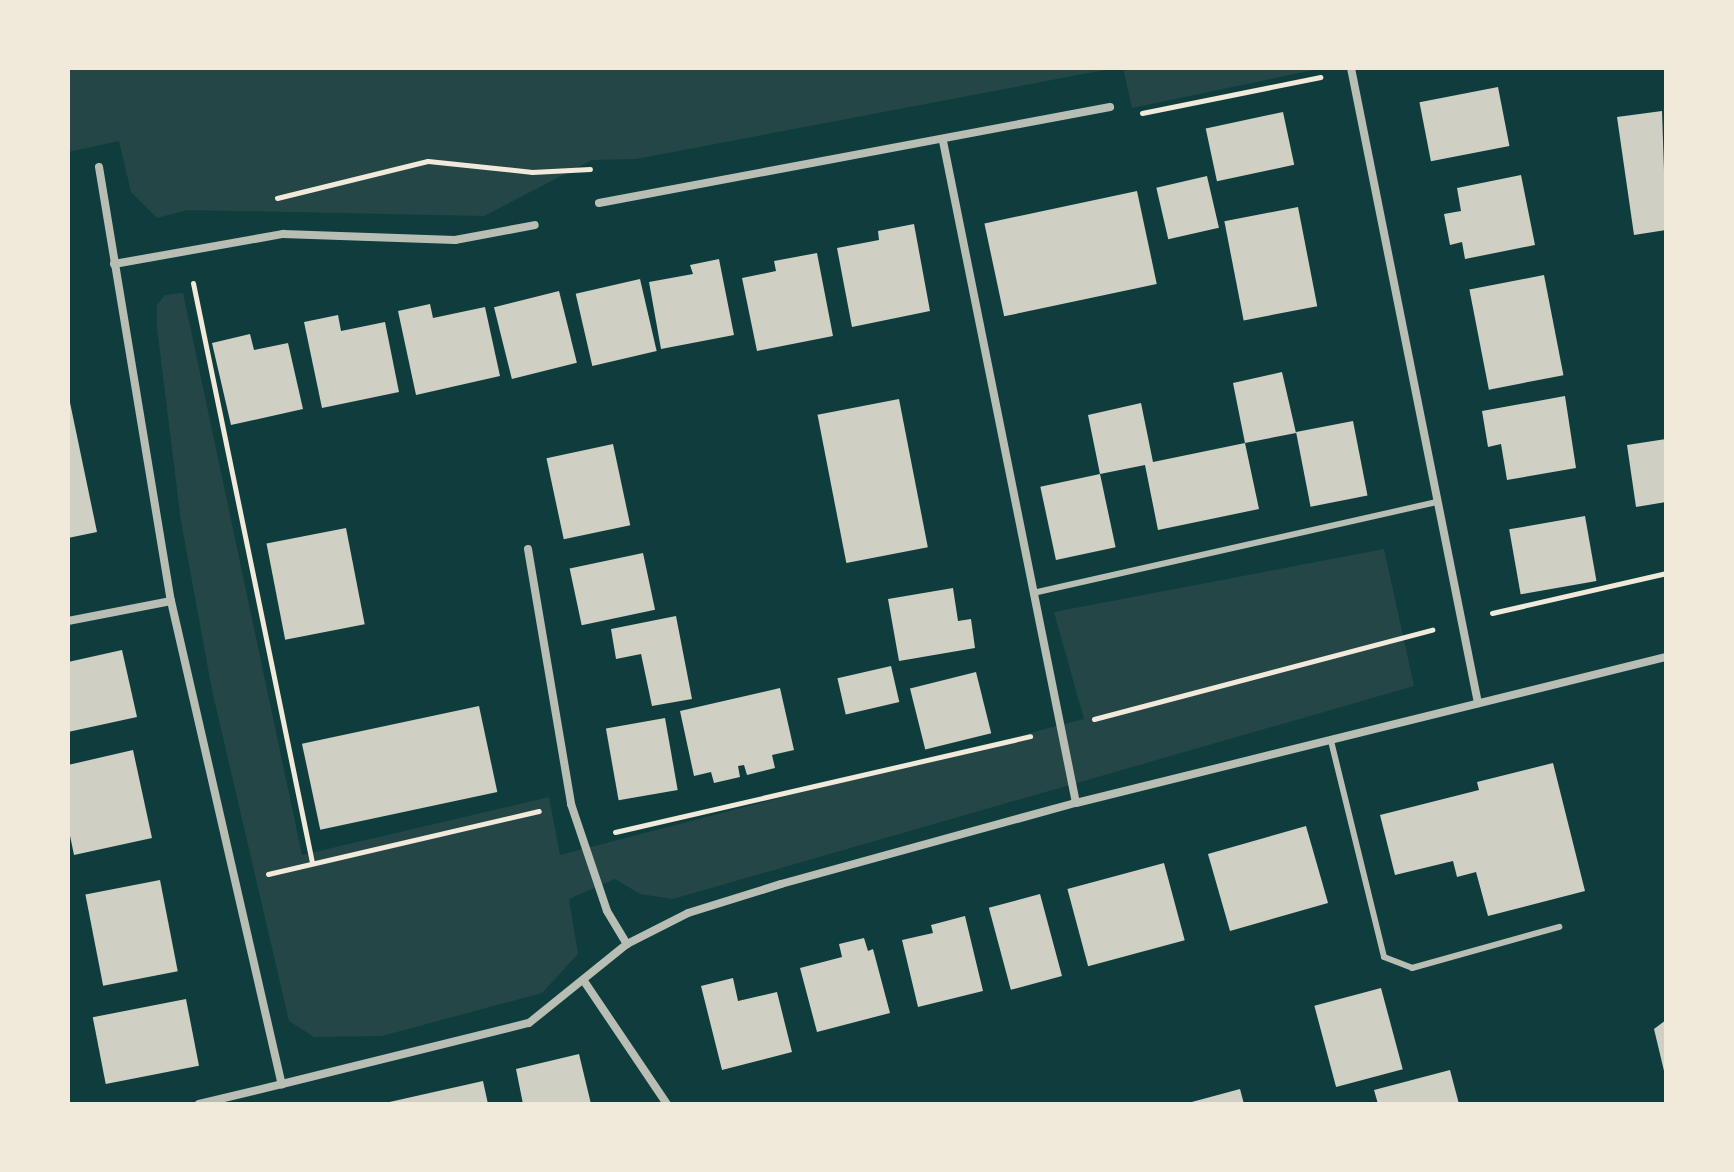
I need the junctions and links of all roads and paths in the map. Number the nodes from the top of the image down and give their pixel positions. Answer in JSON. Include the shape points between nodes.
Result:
{"nodes":[{"id":1,"x":1351,"y":69,"type":"edge"},
{"id":2,"x":1110,"y":107,"type":"joint"},
{"id":3,"x":943,"y":141,"type":"junction"},
{"id":4,"x":99,"y":167,"type":"dead end"},
{"id":5,"x":599,"y":168,"type":"dead end"},
{"id":6,"x":270,"y":200,"type":"dead end"},
{"id":7,"x":599,"y":203,"type":"dead end"},
{"id":8,"x":535,"y":225,"type":"dead end"},
{"id":9,"x":186,"y":253,"type":"junction"},
{"id":10,"x":114,"y":264,"type":"junction"},
{"id":11,"x":1438,"y":502,"type":"junction"},
{"id":12,"x":528,"y":549,"type":"dead end"},
{"id":13,"x":1666,"y":573,"type":"edge"},
{"id":14,"x":1033,"y":593,"type":"junction"},
{"id":15,"x":171,"y":601,"type":"junction"},
{"id":16,"x":68,"y":621,"type":"edge"},
{"id":17,"x":1461,"y":622,"type":"junction"},
{"id":18,"x":1666,"y":657,"type":"edge"},
{"id":19,"x":1478,"y":703,"type":"junction"},
{"id":20,"x":1060,"y":728,"type":"junction"},
{"id":21,"x":1331,"y":741,"type":"junction"},
{"id":22,"x":1076,"y":803,"type":"junction"},
{"id":23,"x":571,"y":804,"type":"junction"},
{"id":24,"x":581,"y":840,"type":"junction"},
{"id":25,"x":312,"y":862,"type":"junction"},
{"id":26,"x":232,"y":884,"type":"junction"},
{"id":27,"x":1559,"y":927,"type":"dead end"},
{"id":28,"x":627,"y":944,"type":"junction"},
{"id":29,"x":584,"y":981,"type":"junction"},
{"id":30,"x":282,"y":1084,"type":"junction"},
{"id":31,"x":199,"y":1104,"type":"edge"},
{"id":32,"x":667,"y":1104,"type":"edge"}],
"edges":[{"from":1,"to":2,"type":"path","via":[[1129,115]]},
{"from":1,"to":11,"type":"street"},
{"from":2,"to":3,"type":"street"},
{"from":3,"to":7,"type":"street"},
{"from":3,"to":14,"type":"street"},
{"from":4,"to":10,"type":"street"},
{"from":5,"to":6,"type":"path","via":[[532,172],[428,161]]},
{"from":8,"to":9,"type":"street","via":[[455,240],[283,234]]},
{"from":9,"to":10,"type":"street"},
{"from":9,"to":25,"type":"path"},
{"from":10,"to":15,"type":"street"},
{"from":11,"to":14,"type":"lane"},
{"from":11,"to":17,"type":"street"},
{"from":12,"to":23,"type":"street"},
{"from":13,"to":17,"type":"path"},
{"from":14,"to":20,"type":"street"},
{"from":15,"to":16,"type":"street"},
{"from":15,"to":26,"type":"street"},
{"from":17,"to":19,"type":"street"},
{"from":17,"to":20,"type":"path"},
{"from":18,"to":19,"type":"street"},
{"from":19,"to":21,"type":"street"},
{"from":20,"to":22,"type":"street"},
{"from":20,"to":24,"type":"path"},
{"from":21,"to":22,"type":"street"},
{"from":21,"to":27,"type":"lane","via":[[1384,957],[1392,964],[1412,968]]},
{"from":22,"to":28,"type":"street","via":[[688,913]]},
{"from":23,"to":24,"type":"street"},
{"from":23,"to":25,"type":"path"},
{"from":24,"to":28,"type":"street","via":[[607,911]]},
{"from":25,"to":26,"type":"path"},
{"from":26,"to":30,"type":"street"},
{"from":28,"to":29,"type":"street"},
{"from":29,"to":30,"type":"street","via":[[529,1023]]},
{"from":29,"to":32,"type":"street"},
{"from":30,"to":31,"type":"street"}]}
